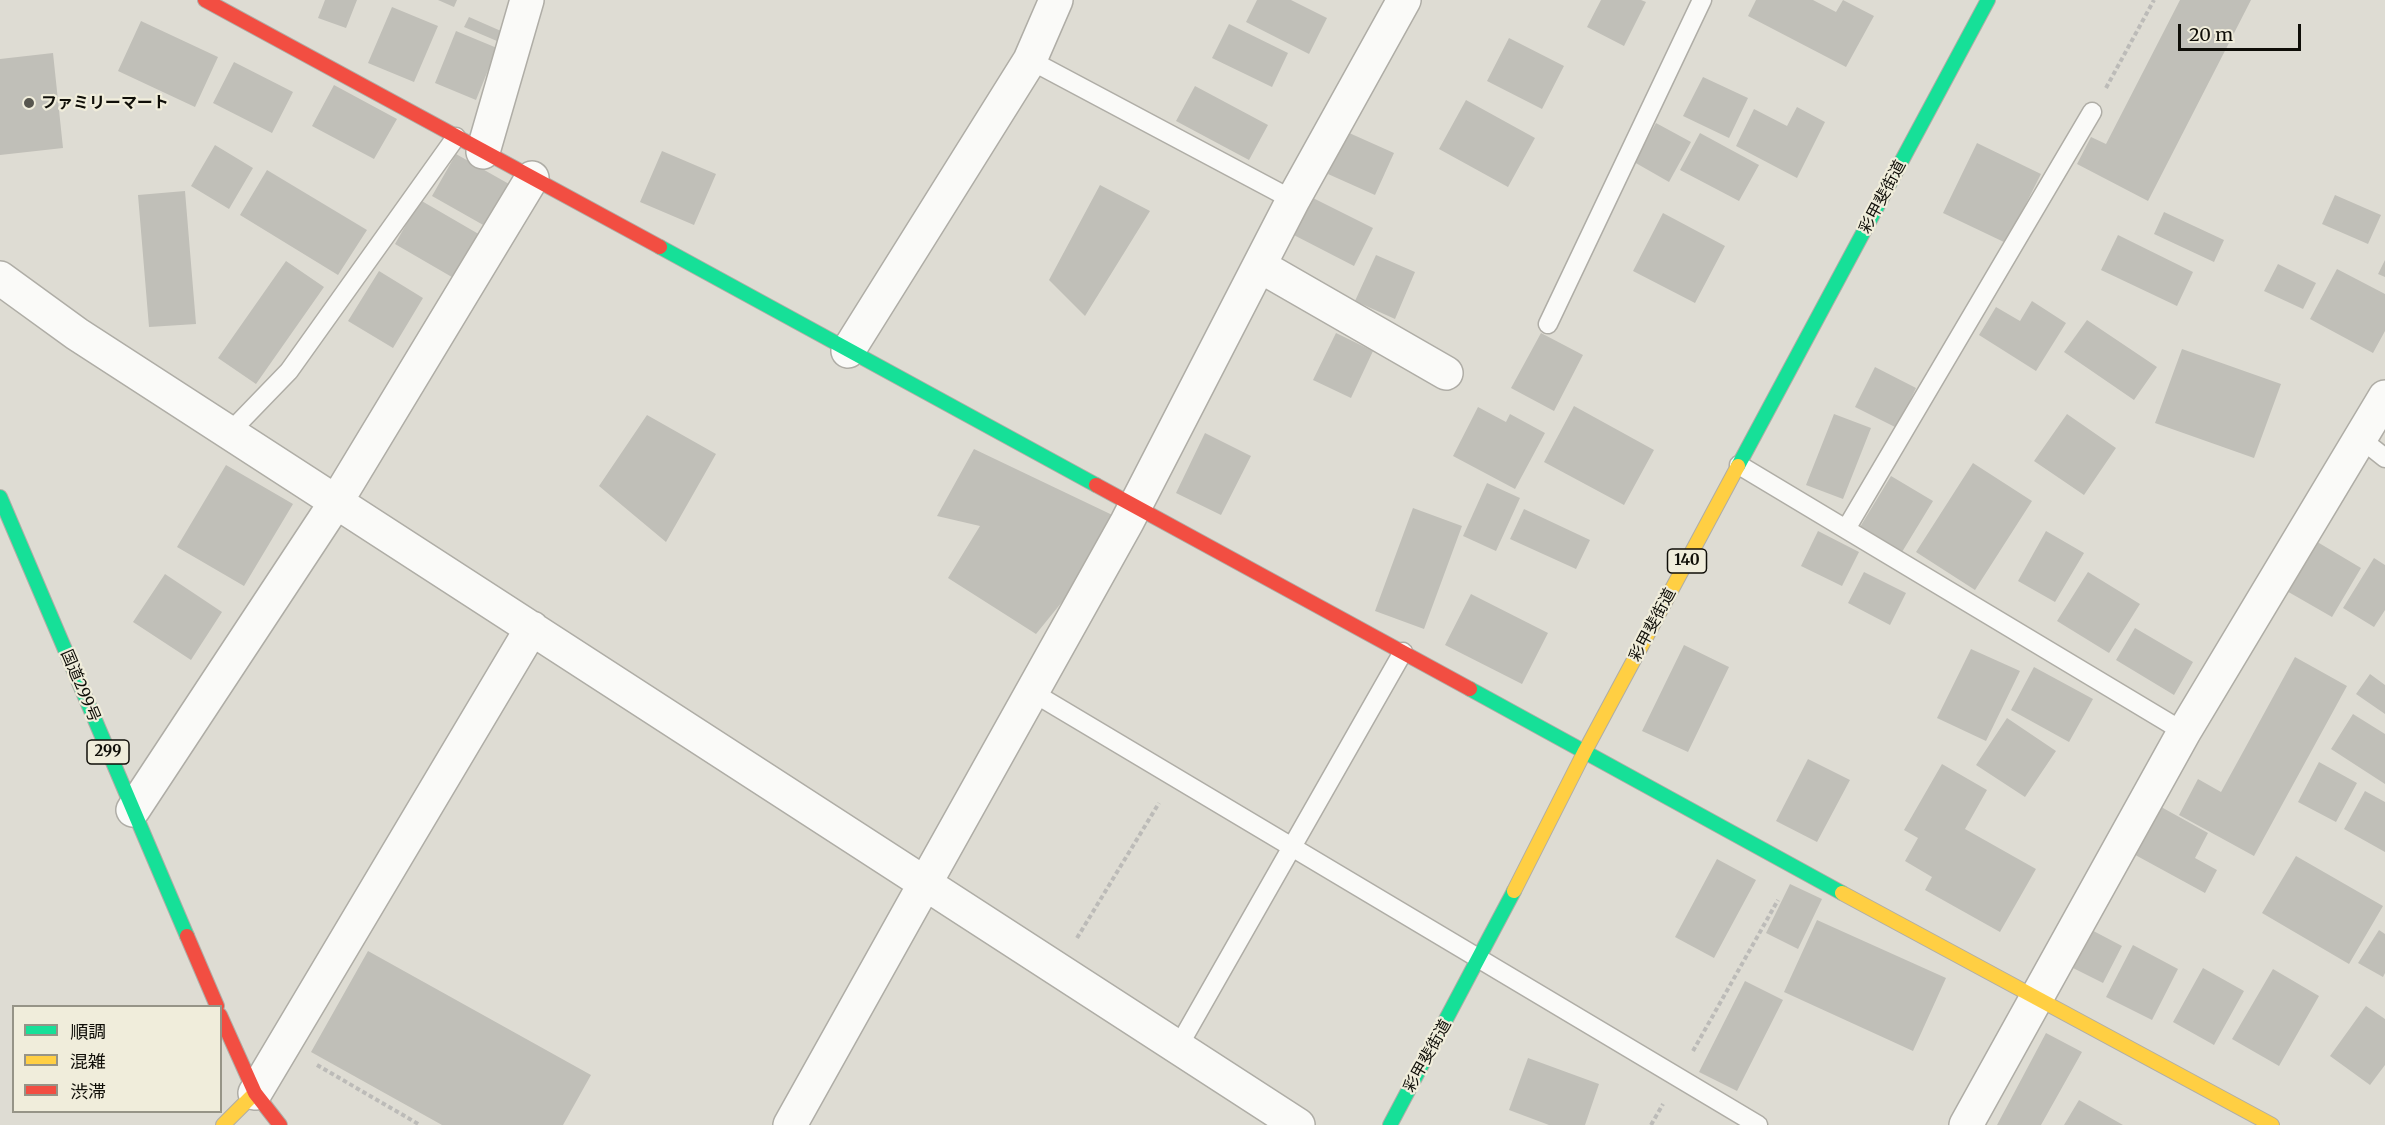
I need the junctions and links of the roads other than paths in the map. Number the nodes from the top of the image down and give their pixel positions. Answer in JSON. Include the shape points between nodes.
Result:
{"nodes":[{"id":1,"x":205,"y":0,"type":"edge"},
{"id":2,"x":527,"y":0,"type":"edge"},
{"id":3,"x":1056,"y":0,"type":"edge"},
{"id":4,"x":1404,"y":0,"type":"edge"},
{"id":5,"x":1702,"y":0,"type":"edge"},
{"id":6,"x":1988,"y":0,"type":"edge"},
{"id":7,"x":1030,"y":60,"type":"junction"},
{"id":8,"x":2092,"y":112,"type":"road end"},
{"id":9,"x":470,"y":144,"type":"junction"},
{"id":10,"x":532,"y":178,"type":"junction"},
{"id":11,"x":1293,"y":200,"type":"junction"},
{"id":12,"x":1260,"y":266,"type":"junction"},
{"id":13,"x":0,"y":278,"type":"edge"},
{"id":14,"x":1548,"y":324,"type":"dead end"},
{"id":15,"x":848,"y":351,"type":"junction"},
{"id":16,"x":1446,"y":373,"type":"dead end"},
{"id":17,"x":2385,"y":397,"type":"edge"},
{"id":18,"x":229,"y":432,"type":"junction"},
{"id":19,"x":2373,"y":449,"type":"edge"},
{"id":20,"x":1739,"y":465,"type":"junction"},
{"id":21,"x":0,"y":497,"type":"edge"},
{"id":22,"x":336,"y":501,"type":"junction"},
{"id":23,"x":1135,"y":507,"type":"junction"},
{"id":24,"x":1846,"y":529,"type":"junction"},
{"id":25,"x":532,"y":628,"type":"junction"},
{"id":26,"x":1402,"y":652,"type":"junction"},
{"id":27,"x":1032,"y":692,"type":"junction"},
{"id":28,"x":2184,"y":732,"type":"junction"},
{"id":29,"x":1585,"y":752,"type":"junction"},
{"id":30,"x":133,"y":810,"type":"junction"},
{"id":31,"x":1292,"y":847,"type":"junction"},
{"id":32,"x":925,"y":883,"type":"junction"},
{"id":33,"x":1480,"y":959,"type":"junction"},
{"id":34,"x":2037,"y":998,"type":"junction"},
{"id":35,"x":217,"y":1005,"type":"edge"},
{"id":36,"x":222,"y":1019,"type":"edge"},
{"id":37,"x":1178,"y":1047,"type":"junction"},
{"id":38,"x":255,"y":1093,"type":"junction"},
{"id":39,"x":2239,"y":1107,"type":"junction"},
{"id":40,"x":223,"y":1125,"type":"edge"},
{"id":41,"x":280,"y":1125,"type":"edge"},
{"id":42,"x":790,"y":1125,"type":"edge"},
{"id":43,"x":1298,"y":1125,"type":"edge"},
{"id":44,"x":1390,"y":1125,"type":"edge"},
{"id":45,"x":1758,"y":1125,"type":"edge"},
{"id":46,"x":1966,"y":1125,"type":"edge"},
{"id":47,"x":2229,"y":1125,"type":"edge"},
{"id":48,"x":2272,"y":1125,"type":"edge"}],
"edges":[{"from":1,"to":9,"type":"main road"},
{"from":2,"to":9,"type":"street"},
{"from":3,"to":7,"type":"street"},
{"from":4,"to":11,"type":"street"},
{"from":5,"to":14,"type":"lane"},
{"from":6,"to":20,"type":"main road","name":"彩甲斐街道","number":"140"},
{"from":7,"to":11,"type":"lane"},
{"from":7,"to":15,"type":"street"},
{"from":8,"to":24,"type":"lane"},
{"from":9,"to":10,"type":"main road"},
{"from":9,"to":18,"type":"lane","via":[[289,371]]},
{"from":10,"to":15,"type":"main road"},
{"from":10,"to":22,"type":"street"},
{"from":11,"to":12,"type":"street"},
{"from":12,"to":16,"type":"street"},
{"from":12,"to":23,"type":"street"},
{"from":13,"to":18,"type":"street","via":[[77,334]]},
{"from":15,"to":23,"type":"main road"},
{"from":17,"to":19,"type":"street"},
{"from":18,"to":22,"type":"street"},
{"from":19,"to":28,"type":"street"},
{"from":20,"to":24,"type":"lane"},
{"from":20,"to":29,"type":"main road","name":"彩甲斐街道","number":"140"},
{"from":21,"to":30,"type":"main road","name":"国道299号","number":"299"},
{"from":22,"to":25,"type":"street"},
{"from":22,"to":30,"type":"street"},
{"from":23,"to":26,"type":"main road"},
{"from":23,"to":27,"type":"street"},
{"from":24,"to":28,"type":"lane"},
{"from":25,"to":32,"type":"street"},
{"from":25,"to":38,"type":"street"},
{"from":26,"to":29,"type":"main road"},
{"from":26,"to":31,"type":"lane"},
{"from":27,"to":31,"type":"lane"},
{"from":27,"to":32,"type":"street"},
{"from":28,"to":34,"type":"street"},
{"from":29,"to":33,"type":"main road","name":"彩甲斐街道","number":"140"},
{"from":29,"to":34,"type":"main road"},
{"from":30,"to":35,"type":"main road","name":"国道299号","number":"299"},
{"from":31,"to":33,"type":"lane"},
{"from":31,"to":37,"type":"lane"},
{"from":32,"to":37,"type":"street"},
{"from":32,"to":42,"type":"street"},
{"from":33,"to":44,"type":"main road","name":"彩甲斐街道","number":"140"},
{"from":33,"to":45,"type":"lane"},
{"from":34,"to":39,"type":"main road"},
{"from":34,"to":46,"type":"street"},
{"from":36,"to":38,"type":"main road"},
{"from":37,"to":43,"type":"street"},
{"from":38,"to":40,"type":"main road"},
{"from":38,"to":41,"type":"main road"},
{"from":39,"to":47,"type":"lane"},
{"from":39,"to":48,"type":"main road"}]}
